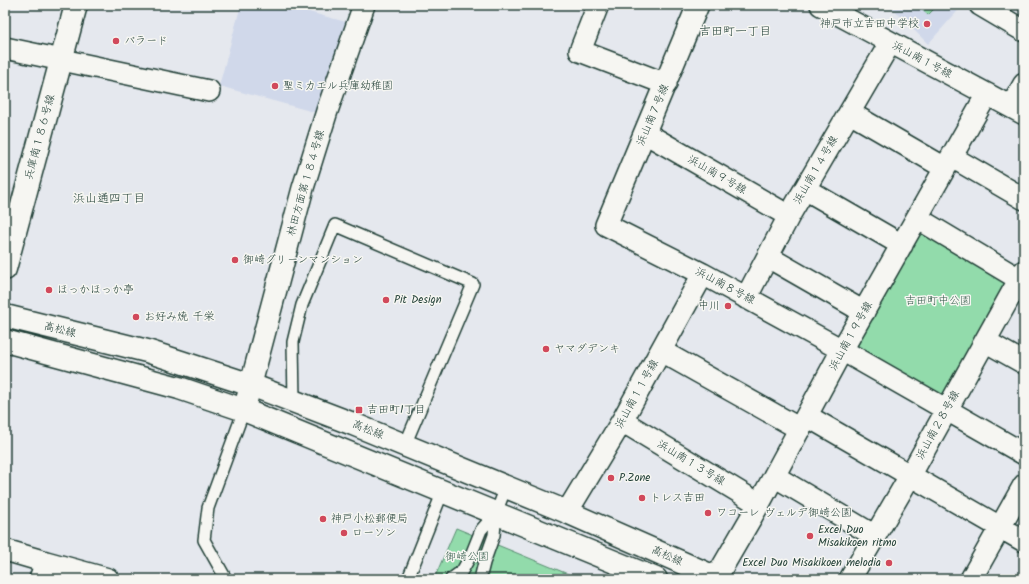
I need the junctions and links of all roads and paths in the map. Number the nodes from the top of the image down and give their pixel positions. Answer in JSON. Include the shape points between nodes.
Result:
{"nodes":[{"id":1,"x":76,"y":5,"type":"edge"},
{"id":2,"x":364,"y":5,"type":"edge"},
{"id":3,"x":598,"y":5,"type":"edge"},
{"id":4,"x":698,"y":5,"type":"edge"},
{"id":5,"x":821,"y":5,"type":"edge"},
{"id":6,"x":980,"y":5,"type":"edge"},
{"id":7,"x":1024,"y":30,"type":"edge"},
{"id":8,"x":890,"y":44,"type":"junction"},
{"id":9,"x":5,"y":48,"type":"edge"},
{"id":10,"x":61,"y":60,"type":"junction"},
{"id":11,"x":666,"y":84,"type":"junction"},
{"id":12,"x":1024,"y":84,"type":"edge"},
{"id":13,"x":209,"y":91,"type":"dead end"},
{"id":14,"x":987,"y":94,"type":"junction"},
{"id":15,"x":1017,"y":111,"type":"edge"},
{"id":16,"x":850,"y":113,"type":"junction"},
{"id":17,"x":645,"y":133,"type":"junction"},
{"id":18,"x":948,"y":162,"type":"junction"},
{"id":19,"x":805,"y":189,"type":"junction"},
{"id":20,"x":1024,"y":199,"type":"edge"},
{"id":21,"x":789,"y":216,"type":"junction"},
{"id":22,"x":917,"y":218,"type":"junction"},
{"id":23,"x":606,"y":225,"type":"joint"},
{"id":24,"x":902,"y":245,"type":"junction"},
{"id":25,"x":768,"y":257,"type":"junction"},
{"id":26,"x":5,"y":269,"type":"edge"},
{"id":27,"x":703,"y":274,"type":"junction"},
{"id":28,"x":1022,"y":277,"type":"edge"},
{"id":29,"x":746,"y":298,"type":"junction"},
{"id":30,"x":864,"y":312,"type":"junction"},
{"id":31,"x":5,"y":316,"type":"edge"},
{"id":32,"x":5,"y":341,"type":"edge"},
{"id":33,"x":985,"y":341,"type":"junction"},
{"id":34,"x":842,"y":350,"type":"junction"},
{"id":35,"x":661,"y":351,"type":"junction"},
{"id":36,"x":1024,"y":363,"type":"edge"},
{"id":37,"x":251,"y":385,"type":"junction"},
{"id":38,"x":294,"y":402,"type":"junction"},
{"id":39,"x":244,"y":410,"type":"junction"},
{"id":40,"x":946,"y":410,"type":"junction"},
{"id":41,"x":622,"y":421,"type":"junction"},
{"id":42,"x":803,"y":423,"type":"junction"},
{"id":43,"x":405,"y":445,"type":"junction"},
{"id":44,"x":1024,"y":454,"type":"edge"},
{"id":45,"x":774,"y":476,"type":"junction"},
{"id":46,"x":910,"y":476,"type":"junction"},
{"id":47,"x":1024,"y":486,"type":"edge"},
{"id":48,"x":506,"y":487,"type":"junction"},
{"id":49,"x":443,"y":491,"type":"junction"},
{"id":50,"x":759,"y":504,"type":"junction"},
{"id":51,"x":567,"y":512,"type":"junction"},
{"id":52,"x":496,"y":513,"type":"junction"},
{"id":53,"x":1000,"y":528,"type":"junction"},
{"id":54,"x":876,"y":536,"type":"junction"},
{"id":55,"x":1024,"y":541,"type":"edge"},
{"id":56,"x":5,"y":550,"type":"edge"},
{"id":57,"x":43,"y":570,"type":"edge"},
{"id":58,"x":717,"y":578,"type":"edge"},
{"id":59,"x":108,"y":579,"type":"edge"},
{"id":60,"x":226,"y":579,"type":"edge"},
{"id":61,"x":408,"y":579,"type":"edge"},
{"id":62,"x":451,"y":579,"type":"edge"},
{"id":63,"x":480,"y":579,"type":"edge"},
{"id":64,"x":656,"y":579,"type":"edge"},
{"id":65,"x":850,"y":579,"type":"edge"},
{"id":66,"x":971,"y":579,"type":"edge"}],
"edges":[{"from":1,"to":10,"type":"main road","name":"兵庫南１８６号線"},
{"from":2,"to":37,"type":"street","name":"林田方面第１８４号線","via":[[303,188]]},
{"from":3,"to":11,"type":"street","via":[[580,51]]},
{"from":4,"to":11,"type":"street","name":"浜山南７号線"},
{"from":5,"to":8,"type":"street","name":"浜山南１号線"},
{"from":6,"to":7,"type":"street"},
{"from":8,"to":14,"type":"street","name":"浜山南１号線"},
{"from":8,"to":16,"type":"street","name":"浜山南１４号線"},
{"from":9,"to":10,"type":"street"},
{"from":10,"to":13,"type":"street"},
{"from":10,"to":26,"type":"main road","name":"兵庫南１８６号線"},
{"from":11,"to":17,"type":"street","name":"浜山南７号線"},
{"from":12,"to":15,"type":"street"},
{"from":14,"to":15,"type":"street","name":"浜山南１号線"},
{"from":14,"to":18,"type":"street","name":"浜山南１９号線"},
{"from":16,"to":18,"type":"street"},
{"from":16,"to":19,"type":"street","name":"浜山南１４号線"},
{"from":17,"to":21,"type":"street","name":"浜山南９号線"},
{"from":17,"to":23,"type":"street","name":"浜山南７号線"},
{"from":18,"to":20,"type":"street"},
{"from":18,"to":22,"type":"street","name":"浜山南１９号線"},
{"from":19,"to":21,"type":"street","name":"浜山南１４号線"},
{"from":19,"to":24,"type":"street"},
{"from":21,"to":25,"type":"street","name":"浜山南１４号線"},
{"from":22,"to":24,"type":"street","name":"浜山南１９号線"},
{"from":22,"to":28,"type":"street"},
{"from":23,"to":27,"type":"street","name":"浜山南８号線"},
{"from":24,"to":30,"type":"street","name":"浜山南１９号線"},
{"from":25,"to":29,"type":"street","name":"浜山南１４号線"},
{"from":25,"to":30,"type":"street"},
{"from":27,"to":29,"type":"street","name":"浜山南８号線"},
{"from":27,"to":35,"type":"street","name":"浜山南１１号線"},
{"from":28,"to":33,"type":"street","name":"浜山南２８号線"},
{"from":29,"to":34,"type":"street","name":"浜山南８号線"},
{"from":30,"to":34,"type":"street","name":"浜山南１９号線"},
{"from":31,"to":37,"type":"main road","name":"高松線","via":[[147,351]]},
{"from":32,"to":39,"type":"main road","via":[[180,388]]},
{"from":33,"to":36,"type":"street"},
{"from":33,"to":40,"type":"street","name":"浜山南２８号線"},
{"from":34,"to":40,"type":"street","name":"浜山南８号線"},
{"from":34,"to":42,"type":"street","name":"浜山南１９号線"},
{"from":35,"to":41,"type":"street","name":"浜山南１１号線"},
{"from":35,"to":42,"type":"street"},
{"from":37,"to":38,"type":"main road","name":"高松線"},
{"from":37,"to":39,"type":"street","name":"林田方面第１８４号線"},
{"from":38,"to":43,"type":"main road","name":"高松線"},
{"from":38,"to":43,"type":"lane","via":[[293,342],[302,305],[334,225],[473,284]]},
{"from":39,"to":49,"type":"main road"},
{"from":39,"to":60,"type":"lane","via":[[208,508],[204,540]]},
{"from":40,"to":44,"type":"street","name":"浜山南８号線"},
{"from":40,"to":46,"type":"street","name":"浜山南２８号線"},
{"from":41,"to":50,"type":"street","name":"浜山南１３号線"},
{"from":41,"to":51,"type":"street","name":"浜山南１１号線"},
{"from":42,"to":45,"type":"street","name":"浜山南１９号線"},
{"from":42,"to":46,"type":"street"},
{"from":43,"to":48,"type":"main road","name":"高松線"},
{"from":45,"to":50,"type":"street","name":"浜山南１９号線"},
{"from":45,"to":54,"type":"street"},
{"from":46,"to":53,"type":"street"},
{"from":46,"to":54,"type":"street","name":"浜山南２８号線"},
{"from":47,"to":53,"type":"street"},
{"from":48,"to":51,"type":"main road","name":"高松線"},
{"from":48,"to":52,"type":"lane"},
{"from":49,"to":52,"type":"main road"},
{"from":49,"to":61,"type":"lane"},
{"from":50,"to":58,"type":"street","name":"浜山南１９号線"},
{"from":51,"to":58,"type":"main road","name":"高松線"},
{"from":52,"to":62,"type":"lane","via":[[481,530],[462,571]]},
{"from":52,"to":63,"type":"lane","via":[[494,535]]},
{"from":52,"to":64,"type":"main road"},
{"from":53,"to":55,"type":"street"},
{"from":53,"to":66,"type":"street"},
{"from":54,"to":65,"type":"street","name":"浜山南２８号線"},
{"from":56,"to":57,"type":"street"},
{"from":57,"to":59,"type":"street"}]}
